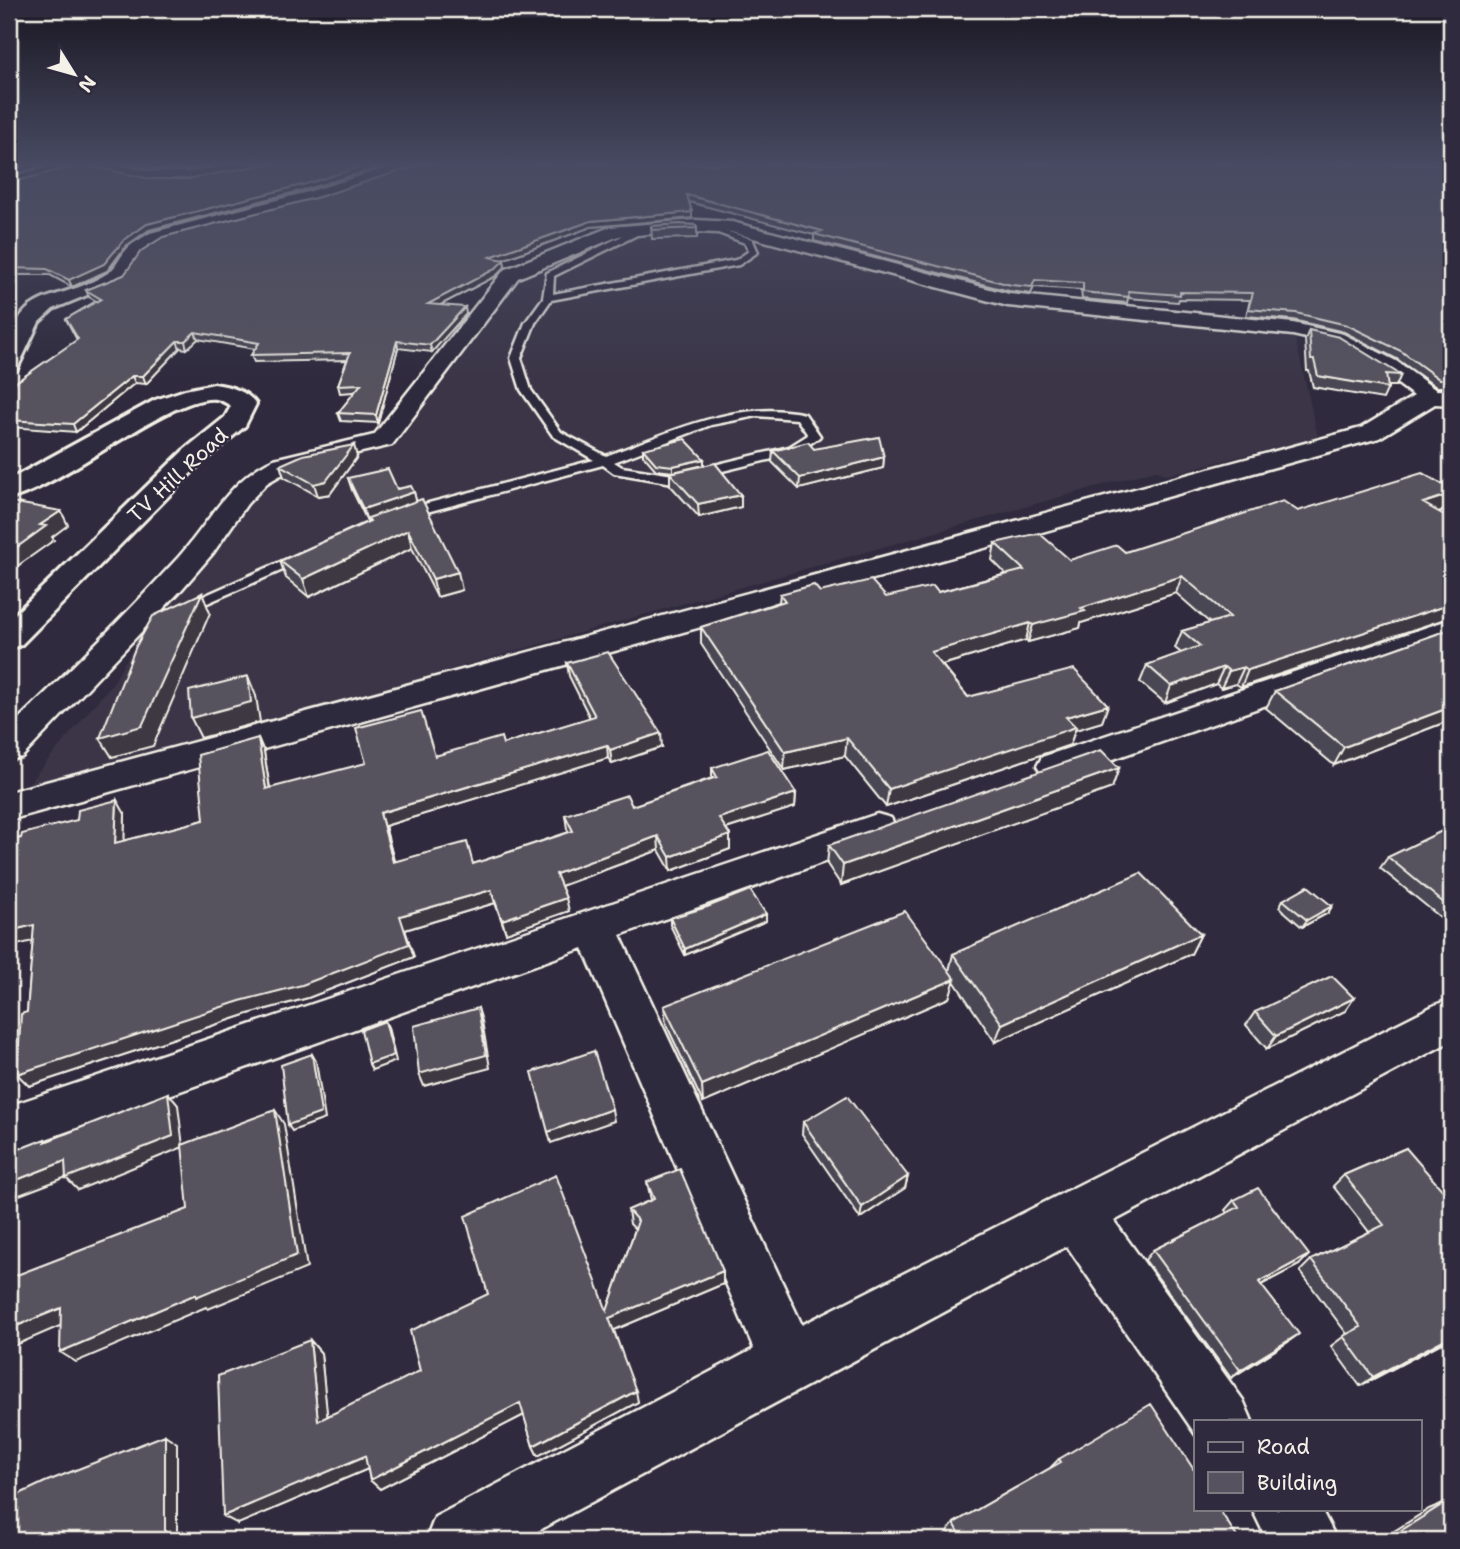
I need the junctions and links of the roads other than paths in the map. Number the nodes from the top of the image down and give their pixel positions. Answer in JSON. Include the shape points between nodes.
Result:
{"nodes":[{"id":1,"x":160,"y":236,"type":"edge"},
{"id":2,"x":603,"y":236,"type":"edge"},
{"id":3,"x":628,"y":236,"type":"edge"},
{"id":4,"x":735,"y":236,"type":"edge"},
{"id":5,"x":767,"y":236,"type":"edge"},
{"id":6,"x":548,"y":298,"type":"junction"},
{"id":7,"x":9,"y":364,"type":"edge"},
{"id":8,"x":1440,"y":397,"type":"edge"},
{"id":9,"x":605,"y":461,"type":"junction"},
{"id":10,"x":9,"y":491,"type":"edge"},
{"id":11,"x":395,"y":517,"type":"edge"},
{"id":12,"x":318,"y":550,"type":"edge"},
{"id":13,"x":149,"y":623,"type":"junction"},
{"id":14,"x":1451,"y":629,"type":"edge"},
{"id":15,"x":9,"y":638,"type":"edge"},
{"id":16,"x":9,"y":748,"type":"edge"},
{"id":17,"x":1017,"y":779,"type":"edge"},
{"id":18,"x":9,"y":806,"type":"edge"},
{"id":19,"x":911,"y":816,"type":"edge"},
{"id":20,"x":595,"y":926,"type":"junction"},
{"id":21,"x":1451,"y":1019,"type":"edge"},
{"id":22,"x":9,"y":1129,"type":"edge"},
{"id":23,"x":1076,"y":1213,"type":"junction"},
{"id":24,"x":789,"y":1362,"type":"junction"},
{"id":25,"x":1221,"y":1420,"type":"edge"},
{"id":26,"x":1284,"y":1510,"type":"edge"},
{"id":27,"x":458,"y":1540,"type":"edge"},
{"id":28,"x":1305,"y":1540,"type":"edge"}],
"edges":[{"from":1,"to":7,"type":"street","via":[[135,252],[119,275],[46,305],[30,319]]},
{"from":2,"to":13,"type":"street","via":[[511,274],[383,440],[270,470],[249,487]]},
{"from":3,"to":6,"type":"lane","via":[[550,275]]},
{"from":4,"to":6,"type":"lane","via":[[749,241],[754,252],[738,262]]},
{"from":5,"to":8,"type":"street","via":[[1008,300],[1293,329],[1343,340]]},
{"from":6,"to":9,"type":"lane","via":[[530,323],[516,358],[526,390],[557,434]]},
{"from":8,"to":18,"type":"street","via":[[1370,433]]},
{"from":9,"to":9,"type":"lane","via":[[618,470],[673,479],[793,450],[814,436],[801,416],[757,413],[708,422]]},
{"from":9,"to":11,"type":"lane"},
{"from":10,"to":15,"type":"street","name":"TV Hill Road","via":[[183,399],[209,392],[228,393],[244,404],[236,421],[193,456]]},
{"from":12,"to":13,"type":"lane"},
{"from":13,"to":16,"type":"street"},
{"from":14,"to":17,"type":"street"},
{"from":19,"to":20,"type":"street"},
{"from":20,"to":22,"type":"street"},
{"from":20,"to":24,"type":"street"},
{"from":21,"to":23,"type":"street"},
{"from":23,"to":24,"type":"street"},
{"from":23,"to":25,"type":"street"},
{"from":24,"to":27,"type":"street"},
{"from":26,"to":28,"type":"street"}]}
